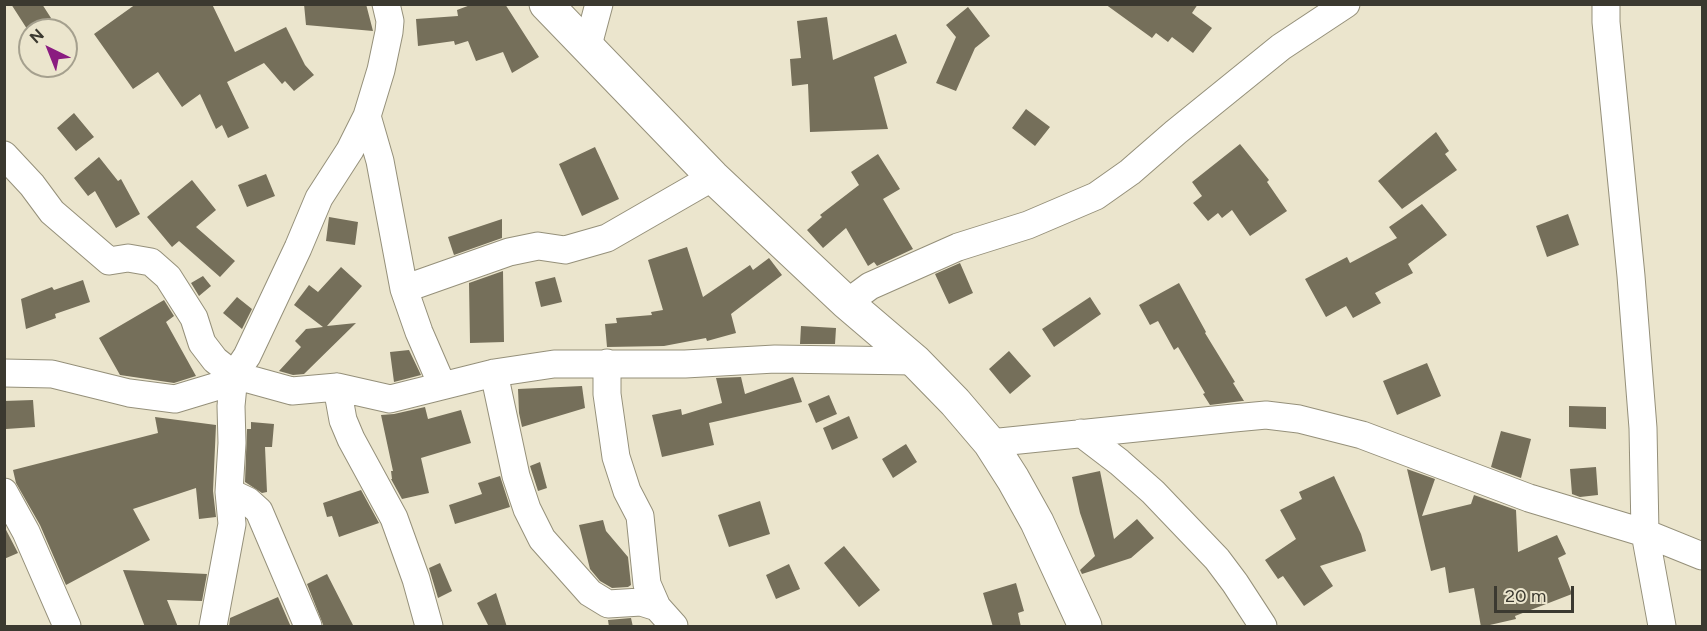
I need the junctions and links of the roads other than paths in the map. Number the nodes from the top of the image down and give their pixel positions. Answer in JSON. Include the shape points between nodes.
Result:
{"nodes":[{"id":1,"x":386,"y":4,"type":"edge"},
{"id":2,"x":546,"y":4,"type":"edge"},
{"id":3,"x":599,"y":4,"type":"edge"},
{"id":4,"x":1346,"y":4,"type":"edge"},
{"id":5,"x":1606,"y":4,"type":"edge"},
{"id":6,"x":587,"y":48,"type":"junction"},
{"id":7,"x":367,"y":116,"type":"junction"},
{"id":8,"x":4,"y":155,"type":"edge"},
{"id":9,"x":714,"y":177,"type":"junction"},
{"id":10,"x":404,"y":289,"type":"junction"},
{"id":11,"x":847,"y":303,"type":"junction"},
{"id":12,"x":915,"y":361,"type":"junction"},
{"id":13,"x":607,"y":363,"type":"junction"},
{"id":14,"x":4,"y":373,"type":"edge"},
{"id":15,"x":494,"y":373,"type":"junction"},
{"id":16,"x":234,"y":375,"type":"junction"},
{"id":17,"x":442,"y":385,"type":"junction"},
{"id":18,"x":337,"y":387,"type":"junction"},
{"id":19,"x":1081,"y":434,"type":"junction"},
{"id":20,"x":990,"y":443,"type":"junction"},
{"id":21,"x":4,"y":492,"type":"edge"},
{"id":22,"x":229,"y":492,"type":"junction"},
{"id":23,"x":1645,"y":532,"type":"junction"},
{"id":24,"x":1702,"y":556,"type":"edge"},
{"id":25,"x":665,"y":617,"type":"edge"},
{"id":26,"x":67,"y":627,"type":"edge"},
{"id":27,"x":213,"y":627,"type":"edge"},
{"id":28,"x":308,"y":627,"type":"edge"},
{"id":29,"x":429,"y":627,"type":"edge"},
{"id":30,"x":1085,"y":627,"type":"edge"},
{"id":31,"x":1263,"y":627,"type":"edge"},
{"id":32,"x":1662,"y":627,"type":"edge"}],
"edges":[{"from":1,"to":7,"type":"street","via":[[389,32]]},
{"from":2,"to":6,"type":"street"},
{"from":3,"to":6,"type":"street"},
{"from":4,"to":11,"type":"street","via":[[1281,47],[1130,172],[1096,195],[1028,225],[958,247],[870,286]]},
{"from":5,"to":23,"type":"street","via":[[1643,428]]},
{"from":6,"to":9,"type":"street"},
{"from":7,"to":10,"type":"street","via":[[380,161]]},
{"from":7,"to":16,"type":"street","via":[[319,198],[248,356]]},
{"from":8,"to":16,"type":"street","via":[[52,213],[109,261],[128,258],[151,262],[168,277],[194,318],[202,343]]},
{"from":9,"to":10,"type":"street","via":[[607,238],[565,250],[538,246],[509,252]]},
{"from":9,"to":11,"type":"street"},
{"from":10,"to":17,"type":"street"},
{"from":11,"to":12,"type":"street"},
{"from":12,"to":13,"type":"street"},
{"from":12,"to":20,"type":"street"},
{"from":13,"to":15,"type":"street","via":[[554,364]]},
{"from":13,"to":25,"type":"street","via":[[616,458],[639,516],[647,584]]},
{"from":14,"to":16,"type":"street","via":[[52,374],[129,393],[175,399],[218,386]]},
{"from":15,"to":17,"type":"street"},
{"from":15,"to":25,"type":"street","via":[[516,476],[526,509],[542,539],[590,593],[608,604],[641,603]]},
{"from":16,"to":18,"type":"street","via":[[292,391]]},
{"from":16,"to":22,"type":"street"},
{"from":17,"to":18,"type":"street","via":[[390,399]]},
{"from":18,"to":29,"type":"street","via":[[351,439],[394,518]]},
{"from":19,"to":20,"type":"street"},
{"from":19,"to":23,"type":"street","via":[[1266,415],[1299,418],[1362,435],[1528,498]]},
{"from":19,"to":31,"type":"street","via":[[1153,492],[1217,559]]},
{"from":20,"to":30,"type":"street","via":[[1037,522]]},
{"from":21,"to":26,"type":"street","via":[[26,532]]},
{"from":22,"to":27,"type":"street","via":[[232,524]]},
{"from":22,"to":28,"type":"street","via":[[259,511]]},
{"from":23,"to":24,"type":"street"},
{"from":23,"to":32,"type":"street"}]}
